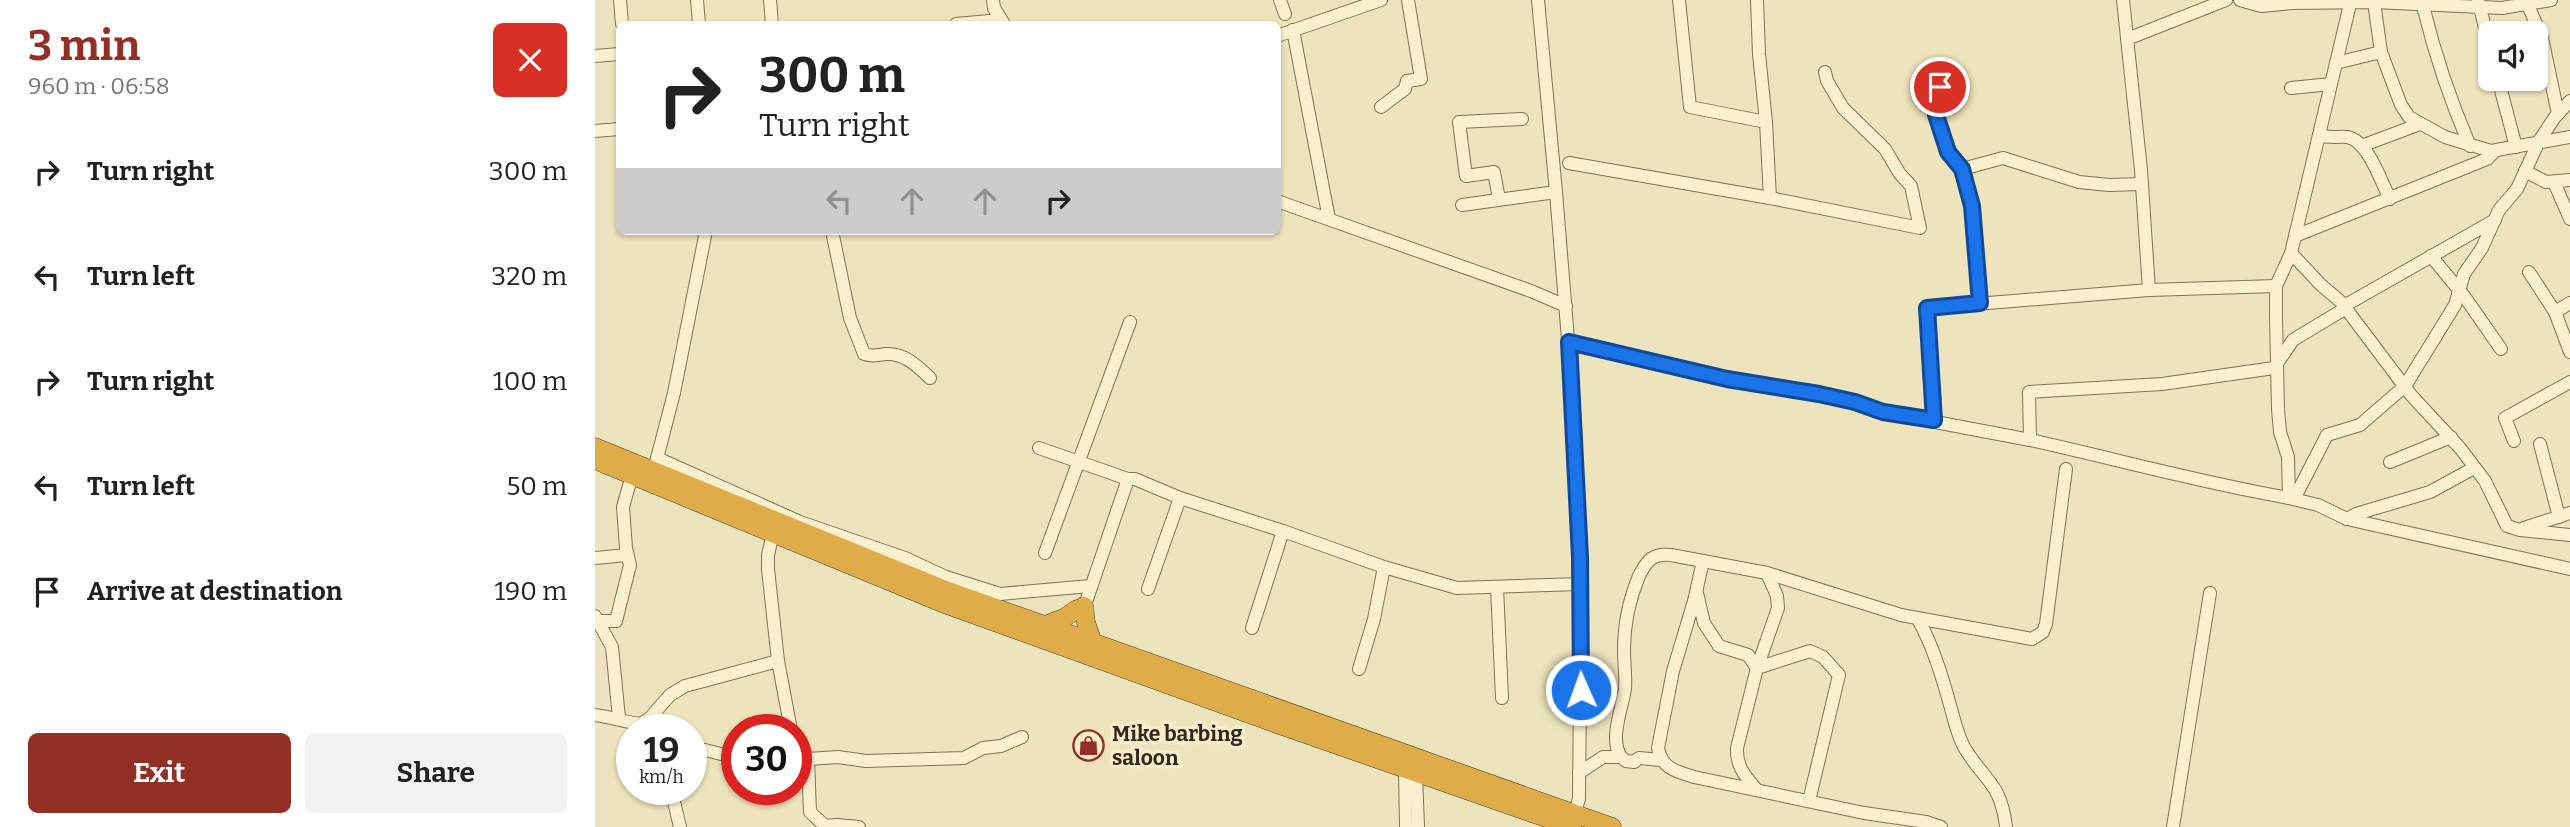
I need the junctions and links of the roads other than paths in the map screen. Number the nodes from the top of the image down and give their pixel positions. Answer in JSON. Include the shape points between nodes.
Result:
{"nodes":[{"id":1,"x":620,"y":0,"type":"edge"},
{"id":2,"x":697,"y":0,"type":"edge"},
{"id":3,"x":770,"y":0,"type":"edge"},
{"id":4,"x":993,"y":0,"type":"edge"},
{"id":5,"x":1280,"y":0,"type":"edge"},
{"id":6,"x":1381,"y":0,"type":"edge"},
{"id":7,"x":1408,"y":0,"type":"edge"},
{"id":8,"x":1538,"y":0,"type":"edge"},
{"id":9,"x":1679,"y":0,"type":"edge"},
{"id":10,"x":1757,"y":0,"type":"edge"},
{"id":11,"x":2123,"y":0,"type":"edge"},
{"id":12,"x":2225,"y":0,"type":"edge"},
{"id":13,"x":2240,"y":0,"type":"edge"},
{"id":14,"x":2551,"y":0,"type":"edge"},
{"id":15,"x":2351,"y":1,"type":"edge"},
{"id":16,"x":2374,"y":2,"type":"junction"},
{"id":17,"x":2479,"y":3,"type":"edge"},
{"id":18,"x":2528,"y":5,"type":"junction"},
{"id":19,"x":2423,"y":6,"type":"junction"},
{"id":20,"x":1285,"y":14,"type":"dead end"},
{"id":21,"x":622,"y":21,"type":"edge"},
{"id":22,"x":699,"y":21,"type":"edge"},
{"id":23,"x":772,"y":21,"type":"edge"},
{"id":24,"x":1002,"y":21,"type":"edge"},
{"id":25,"x":2484,"y":21,"type":"edge"},
{"id":26,"x":1293,"y":30,"type":"junction"},
{"id":27,"x":1281,"y":34,"type":"edge"},
{"id":28,"x":2127,"y":39,"type":"junction"},
{"id":29,"x":2381,"y":52,"type":"junction"},
{"id":30,"x":616,"y":54,"type":"edge"},
{"id":31,"x":595,"y":56,"type":"edge"},
{"id":32,"x":2336,"y":62,"type":"junction"},
{"id":33,"x":1825,"y":72,"type":"dead end"},
{"id":34,"x":1942,"y":75,"type":"dead end"},
{"id":35,"x":2331,"y":84,"type":"junction"},
{"id":36,"x":2291,"y":88,"type":"dead end"},
{"id":37,"x":2501,"y":91,"type":"edge"},
{"id":38,"x":2570,"y":101,"type":"edge"},
{"id":39,"x":1381,"y":107,"type":"dead end"},
{"id":40,"x":2558,"y":114,"type":"junction"},
{"id":41,"x":1522,"y":118,"type":"dead end"},
{"id":42,"x":1766,"y":122,"type":"junction"},
{"id":43,"x":2420,"y":124,"type":"junction"},
{"id":44,"x":616,"y":129,"type":"edge"},
{"id":45,"x":595,"y":131,"type":"edge"},
{"id":46,"x":2319,"y":135,"type":"junction"},
{"id":47,"x":2570,"y":137,"type":"edge"},
{"id":48,"x":2539,"y":141,"type":"junction"},
{"id":49,"x":2364,"y":145,"type":"junction"},
{"id":50,"x":2470,"y":146,"type":"junction"},
{"id":51,"x":2516,"y":147,"type":"junction"},
{"id":52,"x":2495,"y":151,"type":"junction"},
{"id":53,"x":1569,"y":163,"type":"dead end"},
{"id":54,"x":1962,"y":169,"type":"junction"},
{"id":55,"x":2525,"y":171,"type":"junction"},
{"id":56,"x":2570,"y":180,"type":"edge"},
{"id":57,"x":2554,"y":182,"type":"junction"},
{"id":58,"x":2142,"y":184,"type":"junction"},
{"id":59,"x":1556,"y":192,"type":"junction"},
{"id":60,"x":1770,"y":198,"type":"junction"},
{"id":61,"x":1499,"y":199,"type":"junction"},
{"id":62,"x":2390,"y":199,"type":"junction"},
{"id":63,"x":1281,"y":202,"type":"edge"},
{"id":64,"x":1462,"y":205,"type":"dead end"},
{"id":65,"x":1329,"y":219,"type":"junction"},
{"id":66,"x":2570,"y":219,"type":"edge"},
{"id":67,"x":2495,"y":220,"type":"junction"},
{"id":68,"x":705,"y":235,"type":"edge"},
{"id":69,"x":833,"y":235,"type":"edge"},
{"id":70,"x":2295,"y":236,"type":"junction"},
{"id":71,"x":2291,"y":253,"type":"junction"},
{"id":72,"x":2431,"y":256,"type":"junction"},
{"id":73,"x":2529,"y":272,"type":"dead end"},
{"id":74,"x":2276,"y":286,"type":"junction"},
{"id":75,"x":2459,"y":289,"type":"junction"},
{"id":76,"x":2150,"y":290,"type":"junction"},
{"id":77,"x":1980,"y":303,"type":"junction"},
{"id":78,"x":2570,"y":303,"type":"edge"},
{"id":79,"x":1566,"y":306,"type":"junction"},
{"id":80,"x":2345,"y":307,"type":"junction"},
{"id":81,"x":2555,"y":312,"type":"junction"},
{"id":82,"x":1130,"y":322,"type":"dead end"},
{"id":83,"x":1569,"y":342,"type":"junction"},
{"id":84,"x":2501,"y":349,"type":"dead end"},
{"id":85,"x":2570,"y":352,"type":"edge"},
{"id":86,"x":2278,"y":362,"type":"junction"},
{"id":87,"x":930,"y":378,"type":"dead end"},
{"id":88,"x":2570,"y":382,"type":"edge"},
{"id":89,"x":2405,"y":386,"type":"junction"},
{"id":90,"x":1934,"y":420,"type":"junction"},
{"id":91,"x":2451,"y":437,"type":"junction"},
{"id":92,"x":2030,"y":440,"type":"junction"},
{"id":93,"x":2514,"y":441,"type":"dead end"},
{"id":94,"x":2540,"y":444,"type":"dead end"},
{"id":95,"x":595,"y":447,"type":"edge"},
{"id":96,"x":1039,"y":448,"type":"dead end"},
{"id":97,"x":595,"y":461,"type":"edge"},
{"id":98,"x":1077,"y":461,"type":"junction"},
{"id":99,"x":2390,"y":462,"type":"dead end"},
{"id":100,"x":656,"y":464,"type":"junction"},
{"id":101,"x":2474,"y":468,"type":"junction"},
{"id":102,"x":2066,"y":469,"type":"dead end"},
{"id":103,"x":632,"y":475,"type":"junction"},
{"id":104,"x":1128,"y":480,"type":"junction"},
{"id":105,"x":1180,"y":498,"type":"junction"},
{"id":106,"x":2292,"y":498,"type":"junction"},
{"id":107,"x":2565,"y":515,"type":"edge"},
{"id":108,"x":2347,"y":519,"type":"junction"},
{"id":109,"x":2519,"y":530,"type":"junction"},
{"id":110,"x":1283,"y":531,"type":"junction"},
{"id":111,"x":773,"y":533,"type":"junction"},
{"id":112,"x":2570,"y":535,"type":"edge"},
{"id":113,"x":1045,"y":553,"type":"dead end"},
{"id":114,"x":627,"y":555,"type":"junction"},
{"id":115,"x":595,"y":558,"type":"edge"},
{"id":116,"x":1703,"y":561,"type":"junction"},
{"id":117,"x":1384,"y":567,"type":"junction"},
{"id":118,"x":2570,"y":569,"type":"edge"},
{"id":119,"x":1767,"y":573,"type":"junction"},
{"id":120,"x":1581,"y":584,"type":"junction"},
{"id":121,"x":1497,"y":587,"type":"junction"},
{"id":122,"x":1148,"y":589,"type":"dead end"},
{"id":123,"x":1696,"y":593,"type":"junction"},
{"id":124,"x":2210,"y":593,"type":"dead end"},
{"id":125,"x":1085,"y":598,"type":"junction"},
{"id":126,"x":597,"y":618,"type":"edge"},
{"id":127,"x":1918,"y":619,"type":"junction"},
{"id":128,"x":1043,"y":626,"type":"junction"},
{"id":129,"x":1252,"y":628,"type":"dead end"},
{"id":130,"x":1069,"y":642,"type":"junction"},
{"id":131,"x":1093,"y":643,"type":"junction"},
{"id":132,"x":778,"y":662,"type":"junction"},
{"id":133,"x":1757,"y":668,"type":"junction"},
{"id":134,"x":1359,"y":669,"type":"dead end"},
{"id":135,"x":1502,"y":698,"type":"dead end"},
{"id":136,"x":619,"y":714,"type":"edge"},
{"id":137,"x":653,"y":714,"type":"edge"},
{"id":138,"x":788,"y":714,"type":"edge"},
{"id":139,"x":595,"y":715,"type":"edge"},
{"id":140,"x":616,"y":718,"type":"edge"},
{"id":141,"x":1022,"y":737,"type":"dead end"},
{"id":142,"x":1621,"y":757,"type":"junction"},
{"id":143,"x":1661,"y":760,"type":"junction"},
{"id":144,"x":812,"y":761,"type":"edge"},
{"id":145,"x":1410,"y":771,"type":"junction"},
{"id":146,"x":1579,"y":773,"type":"junction"},
{"id":147,"x":1756,"y":789,"type":"junction"},
{"id":148,"x":1809,"y":801,"type":"junction"},
{"id":149,"x":675,"y":805,"type":"edge"},
{"id":150,"x":809,"y":805,"type":"edge"},
{"id":151,"x":1573,"y":821,"type":"edge"},
{"id":152,"x":838,"y":826,"type":"edge"},
{"id":153,"x":680,"y":827,"type":"edge"},
{"id":154,"x":859,"y":827,"type":"edge"},
{"id":155,"x":1406,"y":827,"type":"edge"},
{"id":156,"x":1418,"y":827,"type":"edge"},
{"id":157,"x":1612,"y":827,"type":"edge"},
{"id":158,"x":1941,"y":827,"type":"edge"},
{"id":159,"x":2006,"y":827,"type":"edge"},
{"id":160,"x":2173,"y":827,"type":"edge"}],
"edges":[{"from":1,"to":21,"type":"street"},
{"from":2,"to":22,"type":"street"},
{"from":3,"to":23,"type":"street"},
{"from":4,"to":24,"type":"street"},
{"from":5,"to":20,"type":"street"},
{"from":6,"to":26,"type":"street"},
{"from":7,"to":39,"type":"street","via":[[1421,79],[1407,81],[1405,89]]},
{"from":8,"to":59,"type":"street"},
{"from":9,"to":42,"type":"street","via":[[1690,107]]},
{"from":10,"to":42,"type":"street"},
{"from":11,"to":28,"type":"street"},
{"from":12,"to":28,"type":"street"},
{"from":13,"to":15,"type":"street","via":[[2261,6]]},
{"from":14,"to":18,"type":"street"},
{"from":15,"to":16,"type":"street"},
{"from":15,"to":32,"type":"street"},
{"from":16,"to":19,"type":"street"},
{"from":16,"to":29,"type":"street"},
{"from":17,"to":18,"type":"street","via":[[2502,8]]},
{"from":17,"to":19,"type":"street"},
{"from":17,"to":25,"type":"street"},
{"from":18,"to":40,"type":"street","via":[[2542,38]]},
{"from":19,"to":50,"type":"street","via":[[2435,57]]},
{"from":26,"to":27,"type":"street"},
{"from":26,"to":65,"type":"street"},
{"from":28,"to":58,"type":"street"},
{"from":29,"to":32,"type":"street"},
{"from":29,"to":43,"type":"street","via":[[2401,105]]},
{"from":30,"to":31,"type":"street"},
{"from":32,"to":35,"type":"street"},
{"from":33,"to":60,"type":"street","via":[[1843,108],[1885,149],[1911,186],[1920,228]]},
{"from":34,"to":54,"type":"street","via":[[1936,115],[1948,152]]},
{"from":35,"to":36,"type":"street"},
{"from":35,"to":46,"type":"street"},
{"from":37,"to":51,"type":"street"},
{"from":38,"to":40,"type":"street"},
{"from":40,"to":48,"type":"street"},
{"from":41,"to":61,"type":"street","via":[[1459,122],[1466,176],[1494,172]]},
{"from":42,"to":60,"type":"street"},
{"from":43,"to":49,"type":"street"},
{"from":43,"to":50,"type":"street"},
{"from":44,"to":45,"type":"street"},
{"from":46,"to":49,"type":"street","via":[[2348,137]]},
{"from":46,"to":70,"type":"street"},
{"from":47,"to":48,"type":"street"},
{"from":48,"to":51,"type":"street"},
{"from":48,"to":55,"type":"street"},
{"from":49,"to":62,"type":"street"},
{"from":50,"to":52,"type":"street"},
{"from":51,"to":52,"type":"street"},
{"from":52,"to":62,"type":"street","via":[[2487,159]]},
{"from":53,"to":60,"type":"street"},
{"from":54,"to":58,"type":"street","via":[[2003,158],[2079,182]]},
{"from":54,"to":77,"type":"street","via":[[1972,206]]},
{"from":55,"to":57,"type":"street"},
{"from":55,"to":67,"type":"street"},
{"from":56,"to":57,"type":"street"},
{"from":57,"to":66,"type":"street"},
{"from":58,"to":76,"type":"street"},
{"from":59,"to":61,"type":"street"},
{"from":59,"to":79,"type":"street"},
{"from":61,"to":64,"type":"street"},
{"from":62,"to":70,"type":"street"},
{"from":63,"to":65,"type":"street"},
{"from":65,"to":79,"type":"street"},
{"from":67,"to":72,"type":"street"},
{"from":67,"to":75,"type":"street"},
{"from":68,"to":100,"type":"street"},
{"from":69,"to":87,"type":"street","via":[[850,318],[864,354],[901,356]]},
{"from":70,"to":71,"type":"street"},
{"from":71,"to":74,"type":"street"},
{"from":71,"to":80,"type":"street"},
{"from":72,"to":75,"type":"street"},
{"from":72,"to":80,"type":"street"},
{"from":73,"to":81,"type":"street"},
{"from":74,"to":76,"type":"street"},
{"from":74,"to":86,"type":"street"},
{"from":75,"to":84,"type":"street"},
{"from":75,"to":89,"type":"street","via":[[2455,305]]},
{"from":76,"to":77,"type":"street"},
{"from":77,"to":90,"type":"street","via":[[1927,308]]},
{"from":78,"to":81,"type":"street"},
{"from":79,"to":83,"type":"street"},
{"from":80,"to":86,"type":"street","via":[[2293,340]]},
{"from":80,"to":89,"type":"street"},
{"from":81,"to":85,"type":"street"},
{"from":82,"to":98,"type":"street"},
{"from":83,"to":90,"type":"street"},
{"from":83,"to":120,"type":"street"},
{"from":86,"to":92,"type":"street","via":[[2274,368],[2162,384],[2029,392]]},
{"from":86,"to":106,"type":"street","via":[[2280,432]]},
{"from":88,"to":93,"type":"street","via":[[2505,418]]},
{"from":89,"to":91,"type":"street"},
{"from":89,"to":106,"type":"street","via":[[2360,425],[2327,435]]},
{"from":90,"to":92,"type":"street"},
{"from":91,"to":99,"type":"street"},
{"from":91,"to":101,"type":"street"},
{"from":92,"to":106,"type":"street","via":[[2218,486]]},
{"from":94,"to":107,"type":"street"},
{"from":95,"to":100,"type":"highway"},
{"from":96,"to":98,"type":"street"},
{"from":97,"to":103,"type":"highway"},
{"from":98,"to":104,"type":"street"},
{"from":98,"to":113,"type":"street"},
{"from":100,"to":125,"type":"street","via":[[1000,594]]},
{"from":100,"to":128,"type":"highway","via":[[801,532]]},
{"from":101,"to":108,"type":"street","via":[[2430,492]]},
{"from":101,"to":109,"type":"street","via":[[2507,526]]},
{"from":102,"to":127,"type":"street","via":[[2043,632],[2032,639]]},
{"from":103,"to":111,"type":"highway"},
{"from":103,"to":114,"type":"street","via":[[623,507]]},
{"from":104,"to":105,"type":"street"},
{"from":104,"to":125,"type":"street"},
{"from":105,"to":110,"type":"street"},
{"from":105,"to":122,"type":"street"},
{"from":106,"to":108,"type":"street"},
{"from":107,"to":109,"type":"street"},
{"from":108,"to":118,"type":"street"},
{"from":109,"to":112,"type":"street"},
{"from":110,"to":117,"type":"street"},
{"from":110,"to":129,"type":"street"},
{"from":111,"to":130,"type":"highway","via":[[941,603]]},
{"from":111,"to":132,"type":"street","via":[[768,569]]},
{"from":114,"to":115,"type":"street"},
{"from":114,"to":126,"type":"street","via":[[630,565],[618,617],[616,621]]},
{"from":116,"to":119,"type":"street"},
{"from":116,"to":123,"type":"street"},
{"from":116,"to":142,"type":"street","via":[[1653,556],[1636,585],[1625,624],[1625,685],[1616,750]]},
{"from":117,"to":121,"type":"street","via":[[1457,588]]},
{"from":117,"to":134,"type":"street"},
{"from":119,"to":127,"type":"street"},
{"from":119,"to":133,"type":"street","via":[[1778,608]]},
{"from":120,"to":121,"type":"street"},
{"from":120,"to":146,"type":"street"},
{"from":121,"to":135,"type":"street"},
{"from":123,"to":133,"type":"street","via":[[1705,623],[1719,646],[1748,655]]},
{"from":123,"to":143,"type":"street","via":[[1673,671],[1658,748]]},
{"from":124,"to":160,"type":"street"},
{"from":125,"to":128,"type":"highway","via":[[1064,618]]},
{"from":125,"to":130,"type":"street"},
{"from":125,"to":131,"type":"highway"},
{"from":126,"to":136,"type":"street","via":[[612,647]]},
{"from":127,"to":159,"type":"street","via":[[1937,662],[1958,732],[1972,759],[1996,788]]},
{"from":128,"to":130,"type":"highway"},
{"from":130,"to":131,"type":"highway"},
{"from":130,"to":145,"type":"highway"},
{"from":131,"to":151,"type":"highway"},
{"from":132,"to":137,"type":"street","via":[[685,686],[674,691]]},
{"from":132,"to":138,"type":"street"},
{"from":133,"to":147,"type":"street","via":[[1736,759]]},
{"from":133,"to":148,"type":"street","via":[[1810,651],[1823,657],[1839,676]]},
{"from":139,"to":140,"type":"street"},
{"from":141,"to":144,"type":"street","via":[[964,758]]},
{"from":142,"to":143,"type":"street","via":[[1634,762],[1639,758]]},
{"from":142,"to":146,"type":"street","via":[[1603,757]]},
{"from":143,"to":147,"type":"street","via":[[1669,769],[1694,777]]},
{"from":145,"to":151,"type":"highway"},
{"from":145,"to":155,"type":"street"},
{"from":145,"to":156,"type":"street"},
{"from":146,"to":151,"type":"street"},
{"from":147,"to":148,"type":"street"},
{"from":148,"to":158,"type":"street"},
{"from":149,"to":153,"type":"street"},
{"from":150,"to":152,"type":"street","via":[[810,813],[825,826]]},
{"from":151,"to":157,"type":"highway"},
{"from":152,"to":154,"type":"street"}]}
